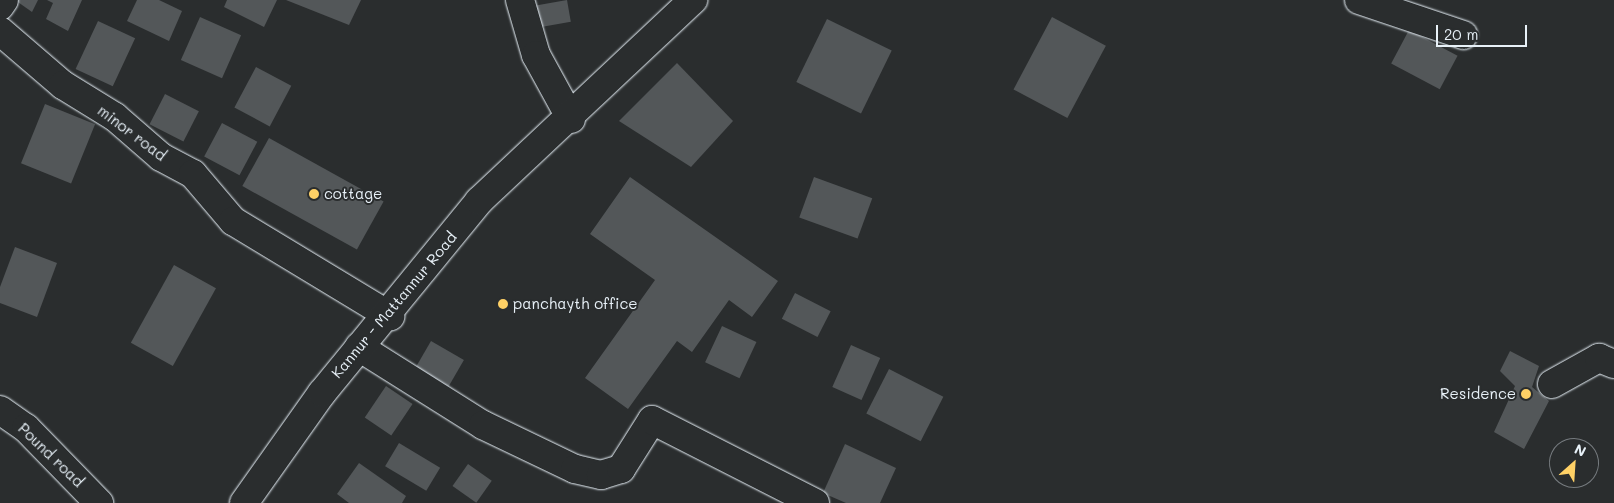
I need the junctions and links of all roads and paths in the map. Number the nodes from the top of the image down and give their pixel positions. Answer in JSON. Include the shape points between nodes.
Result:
{"nodes":[{"id":1,"x":4,"y":0,"type":"edge"},
{"id":2,"x":520,"y":0,"type":"edge"},
{"id":3,"x":693,"y":0,"type":"edge"},
{"id":4,"x":1359,"y":0,"type":"edge"},
{"id":5,"x":0,"y":6,"type":"edge"},
{"id":6,"x":0,"y":31,"type":"edge"},
{"id":7,"x":1463,"y":35,"type":"dead end"},
{"id":8,"x":571,"y":119,"type":"junction"},
{"id":9,"x":390,"y":316,"type":"junction"},
{"id":10,"x":359,"y":347,"type":"junction"},
{"id":11,"x":1614,"y":364,"type":"edge"},
{"id":12,"x":1552,"y":384,"type":"dead end"},
{"id":13,"x":0,"y":410,"type":"edge"},
{"id":14,"x":99,"y":503,"type":"edge"},
{"id":15,"x":244,"y":503,"type":"edge"},
{"id":16,"x":815,"y":503,"type":"edge"}],
"edges":[{"from":1,"to":5,"type":"street"},
{"from":2,"to":8,"type":"street","via":[[536,55]]},
{"from":3,"to":8,"type":"street","name":"Kannur - Mattannur Road"},
{"from":4,"to":7,"type":"street"},
{"from":6,"to":9,"type":"street","name":"minor road","via":[[63,85],[115,117],[161,157],[193,174],[233,221]]},
{"from":8,"to":9,"type":"street","name":"Kannur - Mattannur Road","via":[[479,202]]},
{"from":9,"to":10,"type":"street","name":"Kannur - Mattannur Road"},
{"from":10,"to":15,"type":"street","name":"Kannur - Mattannur Road"},
{"from":10,"to":16,"type":"street","via":[[483,425],[575,468],[602,476],[621,469],[652,420]]},
{"from":11,"to":12,"type":"street","via":[[1599,358]]},
{"from":13,"to":14,"type":"street","name":"Pound road","via":[[26,428]]}]}
